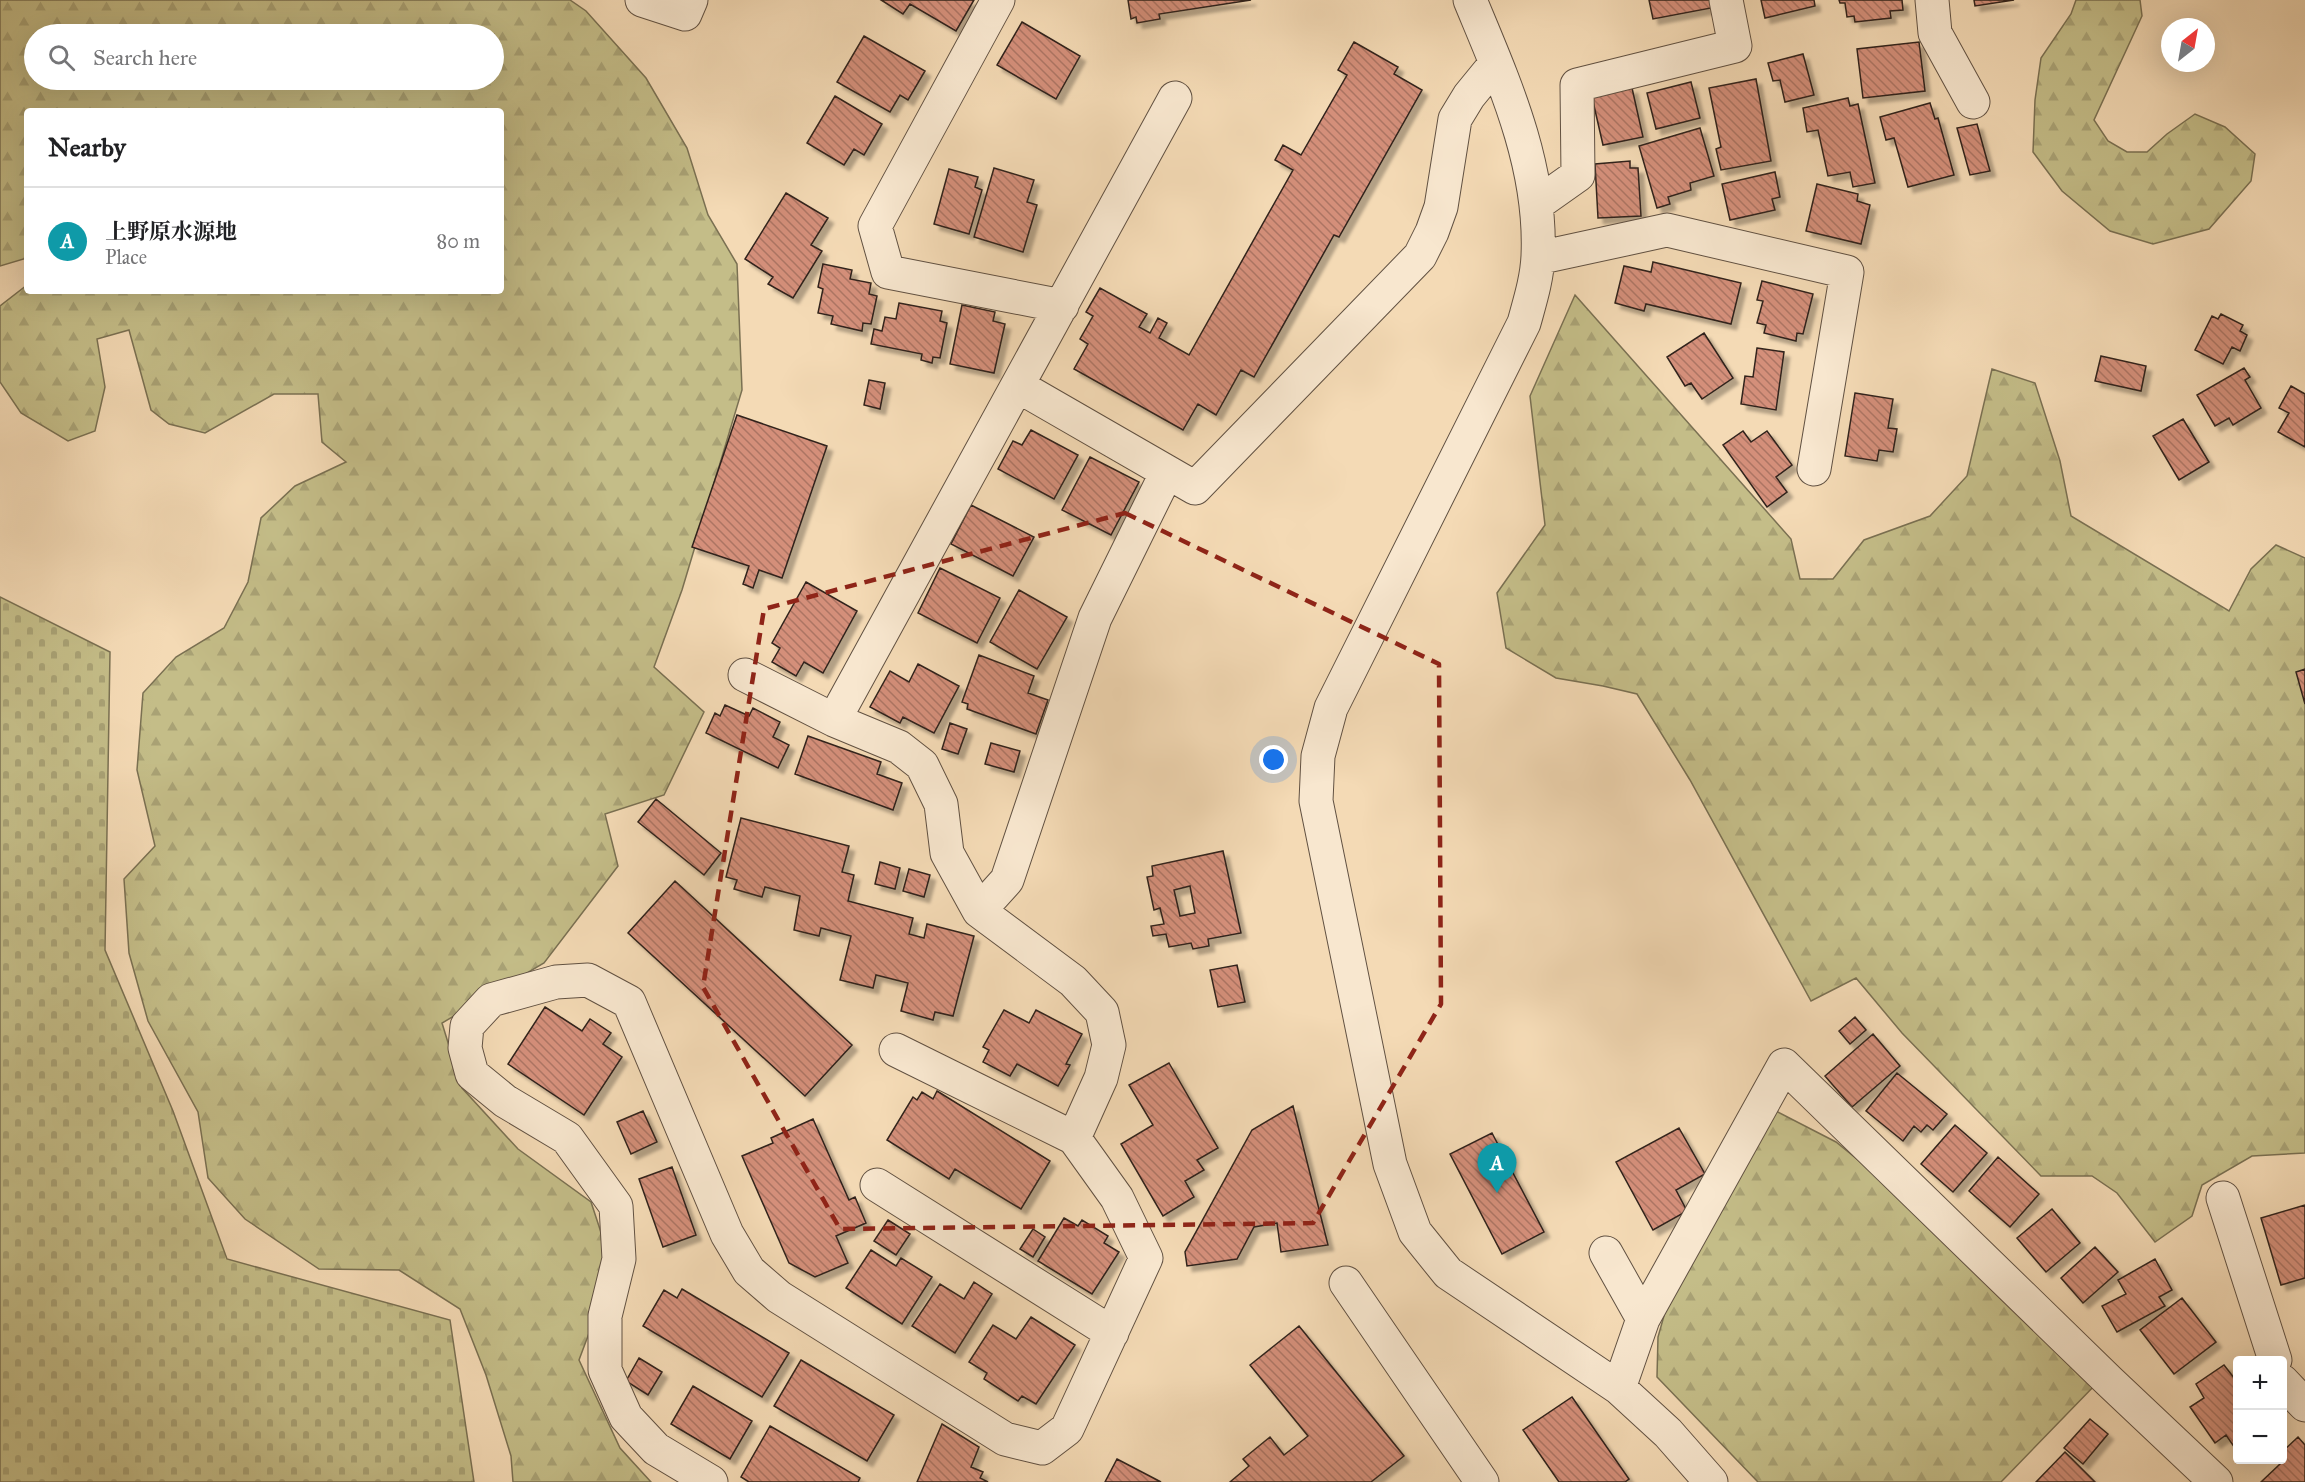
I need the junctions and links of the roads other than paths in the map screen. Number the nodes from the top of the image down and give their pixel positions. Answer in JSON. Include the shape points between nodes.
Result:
{"nodes":[{"id":1,"x":642,"y":0,"type":"edge"},
{"id":2,"x":691,"y":0,"type":"edge"},
{"id":3,"x":998,"y":0,"type":"edge"},
{"id":4,"x":1470,"y":0,"type":"edge"},
{"id":5,"x":1726,"y":0,"type":"edge"},
{"id":6,"x":1932,"y":0,"type":"edge"},
{"id":7,"x":1496,"y":63,"type":"junction"},
{"id":8,"x":1175,"y":98,"type":"dead end"},
{"id":9,"x":1973,"y":102,"type":"dead end"},
{"id":10,"x":1537,"y":204,"type":"junction"},
{"id":11,"x":1538,"y":258,"type":"junction"},
{"id":12,"x":1062,"y":306,"type":"junction"},
{"id":13,"x":1018,"y":386,"type":"junction"},
{"id":14,"x":1814,"y":469,"type":"dead end"},
{"id":15,"x":1167,"y":472,"type":"junction"},
{"id":16,"x":745,"y":675,"type":"dead end"},
{"id":17,"x":834,"y":720,"type":"junction"},
{"id":18,"x":979,"y":911,"type":"junction"},
{"id":19,"x":896,"y":1050,"type":"dead end"},
{"id":20,"x":1074,"y":1138,"type":"junction"},
{"id":21,"x":877,"y":1185,"type":"dead end"},
{"id":22,"x":2223,"y":1198,"type":"dead end"},
{"id":23,"x":1606,"y":1252,"type":"dead end"},
{"id":24,"x":1346,"y":1283,"type":"dead end"},
{"id":25,"x":1643,"y":1319,"type":"junction"},
{"id":26,"x":1112,"y":1333,"type":"junction"},
{"id":27,"x":2274,"y":1356,"type":"edge"},
{"id":28,"x":2287,"y":1385,"type":"edge"},
{"id":29,"x":1618,"y":1388,"type":"junction"},
{"id":30,"x":2305,"y":1405,"type":"edge"},
{"id":31,"x":711,"y":1482,"type":"edge"},
{"id":32,"x":1482,"y":1482,"type":"edge"},
{"id":33,"x":1711,"y":1482,"type":"edge"},
{"id":34,"x":2217,"y":1482,"type":"edge"}],
"edges":[{"from":1,"to":2,"type":"street","via":[[685,14]]},
{"from":3,"to":12,"type":"street","via":[[875,226],[888,272]]},
{"from":4,"to":7,"type":"street"},
{"from":5,"to":10,"type":"street","via":[[1735,46],[1577,85],[1578,175]]},
{"from":6,"to":9,"type":"street","via":[[1935,33]]},
{"from":7,"to":10,"type":"street","via":[[1526,148]]},
{"from":7,"to":15,"type":"street","via":[[1468,96],[1455,119],[1441,207],[1420,256],[1196,488]]},
{"from":8,"to":12,"type":"street"},
{"from":10,"to":11,"type":"street"},
{"from":11,"to":14,"type":"street","via":[[1667,230],[1847,272]]},
{"from":11,"to":29,"type":"street","via":[[1524,324],[1332,708],[1318,756],[1316,801],[1390,1164],[1415,1232],[1448,1273]]},
{"from":12,"to":13,"type":"street"},
{"from":13,"to":15,"type":"street"},
{"from":13,"to":17,"type":"street"},
{"from":15,"to":18,"type":"street","via":[[1095,618],[1007,880]]},
{"from":16,"to":17,"type":"street"},
{"from":17,"to":18,"type":"street","via":[[899,747],[922,765],[941,804],[947,853]]},
{"from":18,"to":20,"type":"street","via":[[1073,981],[1102,1012],[1109,1045],[1101,1078]]},
{"from":19,"to":20,"type":"street"},
{"from":20,"to":26,"type":"street","via":[[1117,1198],[1146,1258]]},
{"from":21,"to":26,"type":"street"},
{"from":22,"to":27,"type":"street"},
{"from":23,"to":25,"type":"street"},
{"from":24,"to":32,"type":"street"},
{"from":25,"to":29,"type":"street"},
{"from":25,"to":34,"type":"street","via":[[1784,1065]]},
{"from":26,"to":31,"type":"street","via":[[1067,1429],[1042,1448],[1005,1439],[779,1296],[749,1271],[727,1234],[629,1002],[588,980],[556,982],[491,1000],[467,1026],[465,1047],[472,1074],[505,1101],[567,1138],[616,1206],[619,1259],[605,1316],[605,1370],[626,1417],[656,1449]]},
{"from":28,"to":30,"type":"street"},
{"from":29,"to":33,"type":"street","via":[[1668,1433]]}]}
